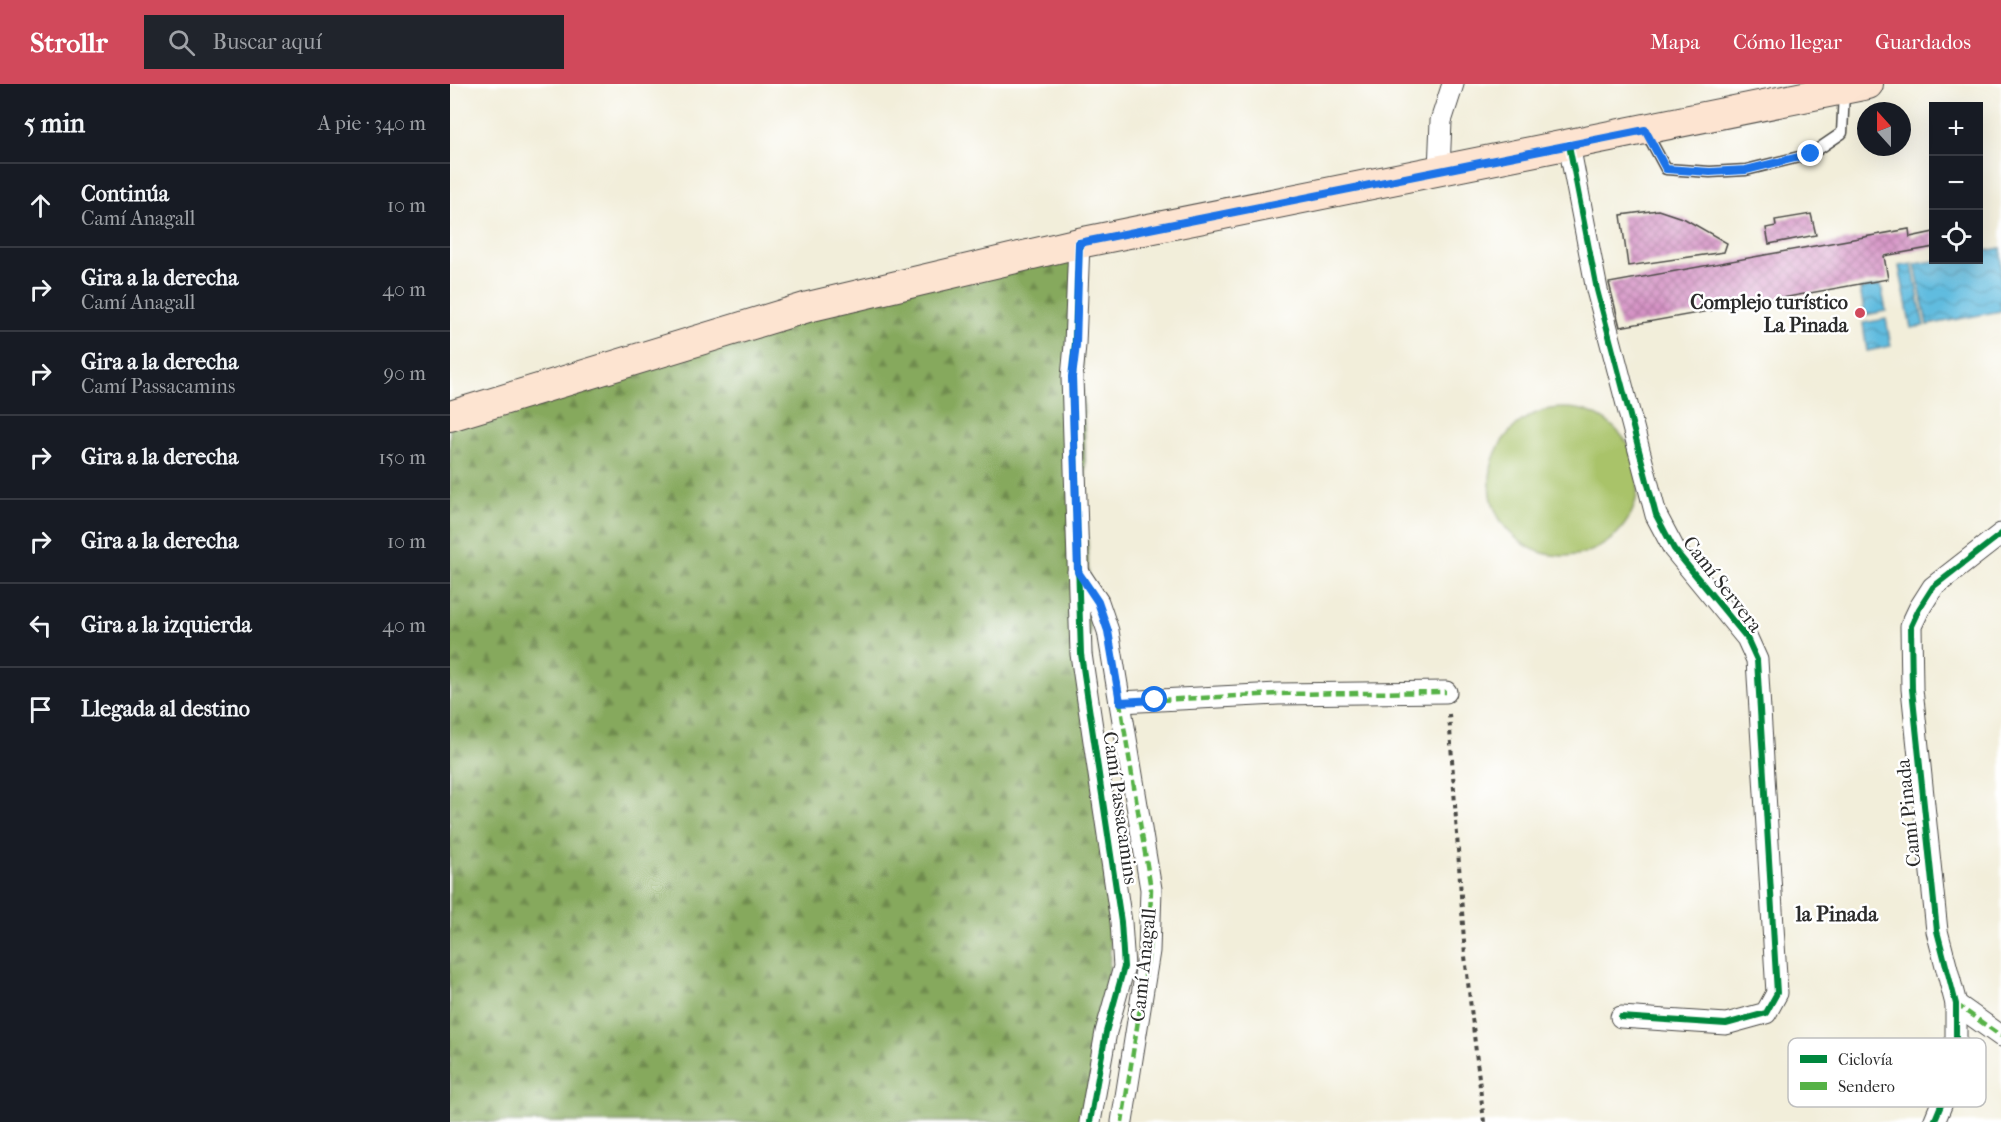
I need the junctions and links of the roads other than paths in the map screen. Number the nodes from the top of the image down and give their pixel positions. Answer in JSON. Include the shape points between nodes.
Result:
{"nodes":[{"id":1,"x":1453,"y":84,"type":"edge"},
{"id":2,"x":1856,"y":87,"type":"edge"},
{"id":3,"x":1645,"y":130,"type":"junction"},
{"id":4,"x":1569,"y":145,"type":"junction"},
{"id":5,"x":1439,"y":170,"type":"junction"},
{"id":6,"x":1079,"y":243,"type":"junction"},
{"id":7,"x":450,"y":416,"type":"edge"},
{"id":8,"x":2001,"y":534,"type":"edge"},
{"id":9,"x":1078,"y":572,"type":"junction"},
{"id":10,"x":1446,"y":692,"type":"road end"},
{"id":11,"x":1120,"y":702,"type":"junction"},
{"id":12,"x":1956,"y":1004,"type":"junction"},
{"id":13,"x":1621,"y":1017,"type":"dead end"},
{"id":14,"x":2001,"y":1036,"type":"edge"},
{"id":15,"x":1956,"y":1038,"type":"edge"},
{"id":16,"x":1940,"y":1107,"type":"edge"},
{"id":17,"x":1090,"y":1122,"type":"edge"},
{"id":18,"x":1122,"y":1122,"type":"edge"},
{"id":19,"x":1934,"y":1122,"type":"edge"}],
"edges":[{"from":1,"to":5,"type":"street","via":[[1441,121]]},
{"from":2,"to":3,"type":"main road"},
{"from":2,"to":3,"type":"lane","via":[[1842,133],[1811,154],[1746,170],[1666,169]]},
{"from":3,"to":4,"type":"main road"},
{"from":4,"to":5,"type":"main road"},
{"from":4,"to":13,"type":"street","name":"Camí Servera","via":[[1599,300],[1656,515],[1674,549],[1747,638],[1757,660],[1777,993],[1766,1013],[1726,1024]]},
{"from":5,"to":6,"type":"main road"},
{"from":6,"to":7,"type":"main road","via":[[808,307]]},
{"from":6,"to":9,"type":"street","name":"Camí Passacamins","via":[[1072,377]]},
{"from":8,"to":12,"type":"street","name":"Camí Pinada","via":[[1933,587],[1911,626],[1912,689],[1935,920]]},
{"from":9,"to":11,"type":"street","name":"Camí Anagall","via":[[1098,602],[1108,631]]},
{"from":9,"to":17,"type":"street","name":"Camí Passacamins","via":[[1081,654],[1124,967],[1106,1032]]},
{"from":10,"to":11,"type":"street","via":[[1278,694]]},
{"from":11,"to":18,"type":"street","name":"Camí Anagall","via":[[1151,889],[1149,951]]},
{"from":12,"to":14,"type":"street"},
{"from":12,"to":15,"type":"street","name":"Camí Pinada"},
{"from":16,"to":19,"type":"street","name":"Camí Pinada"}]}
